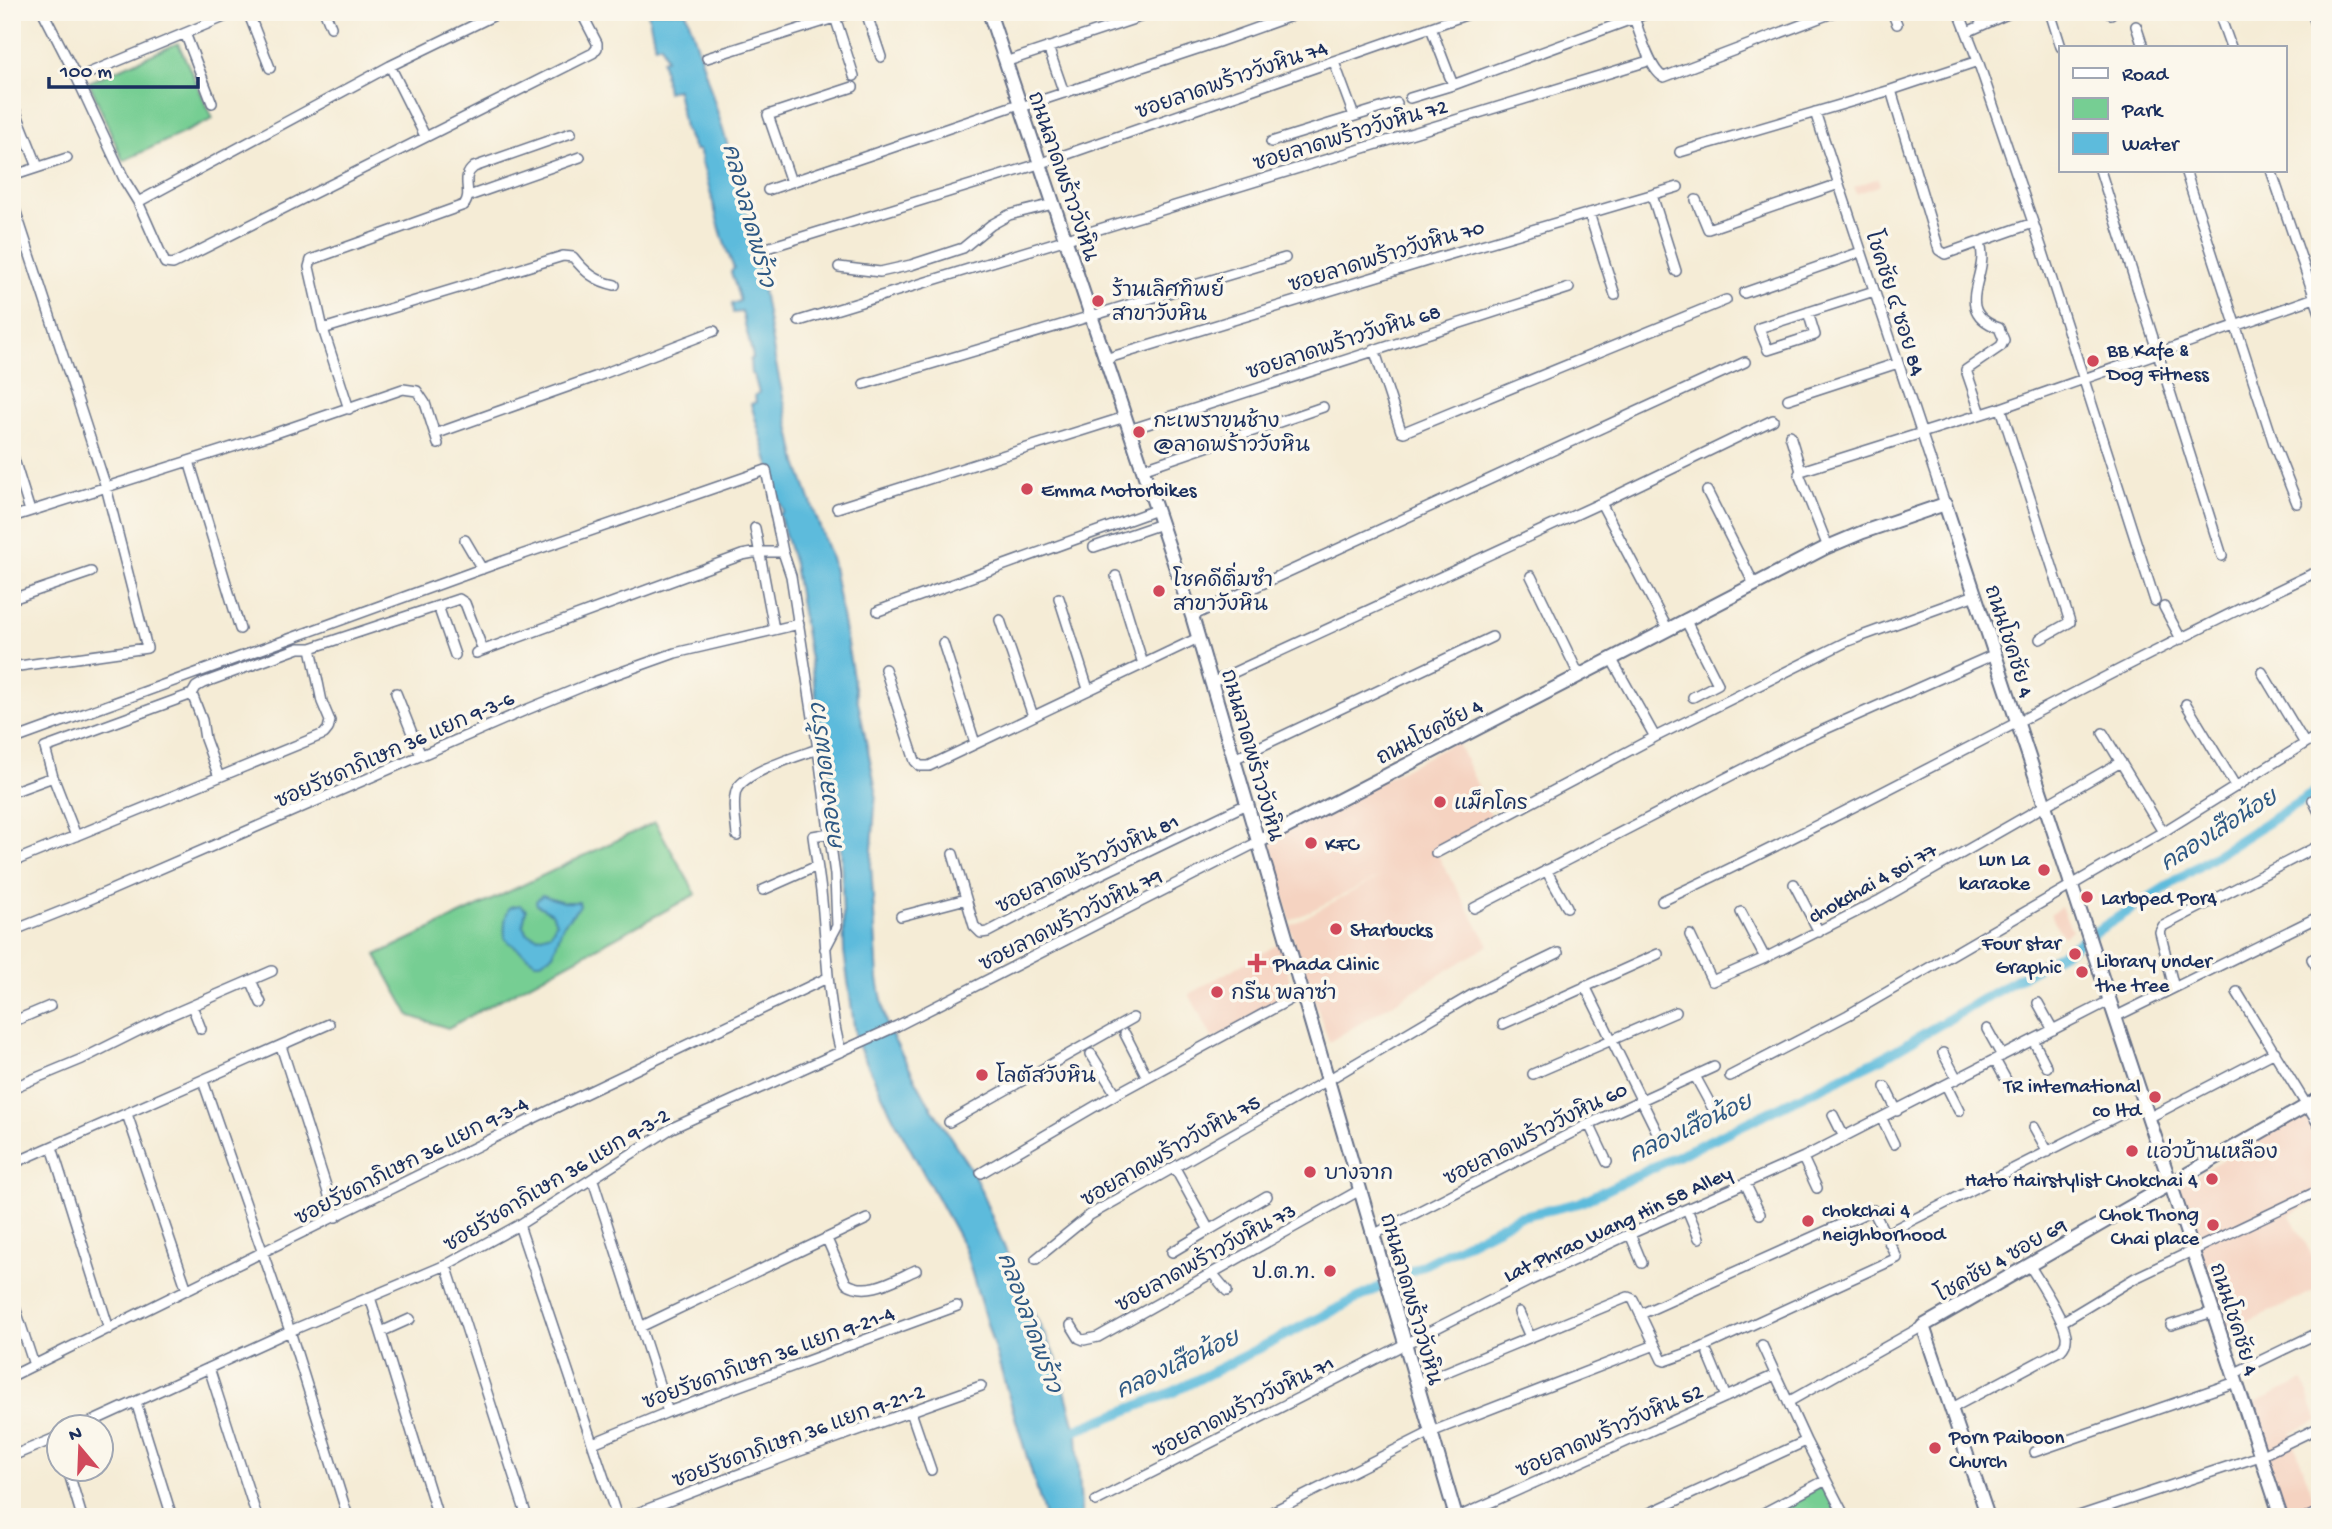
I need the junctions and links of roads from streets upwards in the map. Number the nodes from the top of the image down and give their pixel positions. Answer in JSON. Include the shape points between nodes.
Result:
{"nodes":[{"id":1,"x":236,"y":12,"type":"edge"},
{"id":2,"x":248,"y":12,"type":"edge"},
{"id":3,"x":325,"y":12,"type":"edge"},
{"id":4,"x":501,"y":12,"type":"edge"},
{"id":5,"x":581,"y":12,"type":"edge"},
{"id":6,"x":853,"y":12,"type":"edge"},
{"id":7,"x":866,"y":12,"type":"edge"},
{"id":8,"x":989,"y":12,"type":"edge"},
{"id":9,"x":1154,"y":12,"type":"edge"},
{"id":10,"x":1302,"y":12,"type":"edge"},
{"id":11,"x":1474,"y":12,"type":"edge"},
{"id":12,"x":1651,"y":12,"type":"edge"},
{"id":13,"x":1835,"y":12,"type":"edge"},
{"id":14,"x":1892,"y":12,"type":"edge"},
{"id":15,"x":1959,"y":12,"type":"edge"},
{"id":16,"x":1977,"y":12,"type":"edge"},
{"id":17,"x":2012,"y":12,"type":"edge"},
{"id":18,"x":2050,"y":12,"type":"edge"},
{"id":19,"x":2312,"y":12,"type":"edge"},
{"id":20,"x":48,"y":14,"type":"edge"},
{"id":21,"x":1633,"y":15,"type":"edge"},
{"id":22,"x":835,"y":17,"type":"junction"},
{"id":23,"x":2222,"y":22,"type":"dead end"},
{"id":24,"x":1897,"y":24,"type":"dead end"},
{"id":25,"x":1982,"y":25,"type":"junction"},
{"id":26,"x":2136,"y":26,"type":"dead end"},
{"id":27,"x":331,"y":27,"type":"dead end"},
{"id":28,"x":1432,"y":28,"type":"junction"},
{"id":29,"x":1967,"y":32,"type":"junction"},
{"id":30,"x":185,"y":33,"type":"junction"},
{"id":31,"x":2320,"y":36,"type":"edge"},
{"id":32,"x":2062,"y":46,"type":"edge"},
{"id":33,"x":2143,"y":46,"type":"edge"},
{"id":34,"x":2231,"y":46,"type":"edge"},
{"id":35,"x":1048,"y":47,"type":"junction"},
{"id":36,"x":881,"y":57,"type":"dead end"},
{"id":37,"x":708,"y":58,"type":"dead end"},
{"id":38,"x":1978,"y":61,"type":"junction"},
{"id":39,"x":1005,"y":62,"type":"junction"},
{"id":40,"x":1334,"y":62,"type":"junction"},
{"id":41,"x":1645,"y":62,"type":"dead end"},
{"id":42,"x":390,"y":66,"type":"junction"},
{"id":43,"x":270,"y":68,"type":"dead end"},
{"id":44,"x":854,"y":76,"type":"dead end"},
{"id":45,"x":77,"y":78,"type":"junction"},
{"id":46,"x":1453,"y":85,"type":"junction"},
{"id":47,"x":853,"y":88,"type":"dead end"},
{"id":48,"x":1891,"y":90,"type":"junction"},
{"id":49,"x":1064,"y":93,"type":"junction"},
{"id":50,"x":1410,"y":99,"type":"dead end"},
{"id":51,"x":12,"y":102,"type":"edge"},
{"id":52,"x":212,"y":103,"type":"dead end"},
{"id":53,"x":1397,"y":103,"type":"dead end"},
{"id":54,"x":1020,"y":106,"type":"junction"},
{"id":55,"x":1815,"y":112,"type":"junction"},
{"id":56,"x":1354,"y":116,"type":"junction"},
{"id":57,"x":571,"y":133,"type":"dead end"},
{"id":58,"x":425,"y":136,"type":"junction"},
{"id":59,"x":1271,"y":142,"type":"dead end"},
{"id":60,"x":1680,"y":152,"type":"dead end"},
{"id":61,"x":580,"y":157,"type":"dead end"},
{"id":62,"x":67,"y":158,"type":"dead end"},
{"id":63,"x":1039,"y":164,"type":"junction"},
{"id":64,"x":38,"y":167,"type":"junction"},
{"id":65,"x":2101,"y":172,"type":"edge"},
{"id":66,"x":2186,"y":172,"type":"edge"},
{"id":67,"x":2273,"y":172,"type":"edge"},
{"id":68,"x":12,"y":176,"type":"edge"},
{"id":69,"x":791,"y":182,"type":"junction"},
{"id":70,"x":1839,"y":184,"type":"junction"},
{"id":71,"x":1678,"y":187,"type":"dead end"},
{"id":72,"x":768,"y":190,"type":"dead end"},
{"id":73,"x":1652,"y":195,"type":"junction"},
{"id":74,"x":469,"y":196,"type":"junction"},
{"id":75,"x":12,"y":200,"type":"edge"},
{"id":76,"x":1696,"y":200,"type":"dead end"},
{"id":77,"x":138,"y":202,"type":"junction"},
{"id":78,"x":1053,"y":204,"type":"junction"},
{"id":79,"x":1589,"y":213,"type":"junction"},
{"id":80,"x":2034,"y":223,"type":"junction"},
{"id":81,"x":1065,"y":239,"type":"junction"},
{"id":82,"x":1980,"y":243,"type":"junction"},
{"id":83,"x":770,"y":247,"type":"dead end"},
{"id":84,"x":1861,"y":252,"type":"junction"},
{"id":85,"x":1285,"y":258,"type":"dead end"},
{"id":86,"x":839,"y":267,"type":"dead end"},
{"id":87,"x":1676,"y":271,"type":"dead end"},
{"id":88,"x":615,"y":285,"type":"dead end"},
{"id":89,"x":1569,"y":288,"type":"dead end"},
{"id":90,"x":1874,"y":291,"type":"junction"},
{"id":91,"x":1744,"y":293,"type":"dead end"},
{"id":92,"x":1615,"y":295,"type":"dead end"},
{"id":93,"x":2317,"y":297,"type":"edge"},
{"id":94,"x":1726,"y":300,"type":"dead end"},
{"id":95,"x":1808,"y":312,"type":"junction"},
{"id":96,"x":2320,"y":313,"type":"edge"},
{"id":97,"x":1091,"y":316,"type":"junction"},
{"id":98,"x":799,"y":321,"type":"dead end"},
{"id":99,"x":2235,"y":326,"type":"junction"},
{"id":100,"x":323,"y":330,"type":"junction"},
{"id":101,"x":714,"y":331,"type":"dead end"},
{"id":102,"x":1374,"y":349,"type":"junction"},
{"id":103,"x":2159,"y":354,"type":"junction"},
{"id":104,"x":1105,"y":359,"type":"junction"},
{"id":105,"x":1745,"y":362,"type":"dead end"},
{"id":106,"x":1898,"y":363,"type":"junction"},
{"id":107,"x":2082,"y":379,"type":"junction"},
{"id":108,"x":864,"y":384,"type":"dead end"},
{"id":109,"x":1788,"y":399,"type":"dead end"},
{"id":110,"x":1323,"y":407,"type":"dead end"},
{"id":111,"x":2001,"y":408,"type":"junction"},
{"id":112,"x":349,"y":409,"type":"junction"},
{"id":113,"x":1981,"y":414,"type":"junction"},
{"id":114,"x":1125,"y":417,"type":"junction"},
{"id":115,"x":1773,"y":420,"type":"dead end"},
{"id":116,"x":1129,"y":430,"type":"junction"},
{"id":117,"x":1921,"y":433,"type":"junction"},
{"id":118,"x":1790,"y":435,"type":"dead end"},
{"id":119,"x":12,"y":453,"type":"edge"},
{"id":120,"x":188,"y":461,"type":"junction"},
{"id":121,"x":1142,"y":469,"type":"junction"},
{"id":122,"x":1801,"y":471,"type":"junction"},
{"id":123,"x":106,"y":487,"type":"junction"},
{"id":124,"x":1707,"y":491,"type":"dead end"},
{"id":125,"x":1601,"y":503,"type":"junction"},
{"id":126,"x":2297,"y":503,"type":"dead end"},
{"id":127,"x":1945,"y":504,"type":"junction"},
{"id":128,"x":837,"y":508,"type":"dead end"},
{"id":129,"x":1156,"y":510,"type":"junction"},
{"id":130,"x":30,"y":511,"type":"junction"},
{"id":131,"x":12,"y":517,"type":"edge"},
{"id":132,"x":1161,"y":524,"type":"junction"},
{"id":133,"x":755,"y":528,"type":"dead end"},
{"id":134,"x":465,"y":540,"type":"dead end"},
{"id":135,"x":1094,"y":547,"type":"dead end"},
{"id":136,"x":1828,"y":547,"type":"junction"},
{"id":137,"x":758,"y":552,"type":"junction"},
{"id":138,"x":783,"y":552,"type":"junction"},
{"id":139,"x":2222,"y":556,"type":"dead end"},
{"id":140,"x":482,"y":569,"type":"junction"},
{"id":141,"x":91,"y":572,"type":"dead end"},
{"id":142,"x":2312,"y":574,"type":"dead end"},
{"id":143,"x":1116,"y":576,"type":"dead end"},
{"id":144,"x":1531,"y":576,"type":"dead end"},
{"id":145,"x":1754,"y":584,"type":"junction"},
{"id":146,"x":1975,"y":595,"type":"junction"},
{"id":147,"x":12,"y":598,"type":"edge"},
{"id":148,"x":1059,"y":598,"type":"dead end"},
{"id":149,"x":438,"y":606,"type":"junction"},
{"id":150,"x":878,"y":611,"type":"dead end"},
{"id":151,"x":1192,"y":616,"type":"junction"},
{"id":152,"x":1685,"y":619,"type":"junction"},
{"id":153,"x":1000,"y":620,"type":"dead end"},
{"id":154,"x":799,"y":624,"type":"junction"},
{"id":155,"x":1667,"y":628,"type":"junction"},
{"id":156,"x":240,"y":629,"type":"dead end"},
{"id":157,"x":774,"y":629,"type":"junction"},
{"id":158,"x":1492,"y":637,"type":"dead end"},
{"id":159,"x":1198,"y":638,"type":"junction"},
{"id":160,"x":2040,"y":639,"type":"dead end"},
{"id":161,"x":2180,"y":639,"type":"junction"},
{"id":162,"x":943,"y":643,"type":"dead end"},
{"id":163,"x":311,"y":648,"type":"junction"},
{"id":164,"x":455,"y":654,"type":"dead end"},
{"id":165,"x":1994,"y":654,"type":"junction"},
{"id":166,"x":12,"y":655,"type":"edge"},
{"id":167,"x":1611,"y":658,"type":"junction"},
{"id":168,"x":1143,"y":664,"type":"junction"},
{"id":169,"x":14,"y":666,"type":"edge"},
{"id":170,"x":885,"y":669,"type":"dead end"},
{"id":171,"x":2262,"y":673,"type":"dead end"},
{"id":172,"x":1579,"y":675,"type":"junction"},
{"id":173,"x":1212,"y":684,"type":"junction"},
{"id":174,"x":1088,"y":690,"type":"junction"},
{"id":175,"x":396,"y":693,"type":"dead end"},
{"id":176,"x":192,"y":694,"type":"junction"},
{"id":177,"x":1693,"y":697,"type":"dead end"},
{"id":178,"x":2186,"y":704,"type":"dead end"},
{"id":179,"x":1032,"y":716,"type":"junction"},
{"id":180,"x":2017,"y":723,"type":"junction"},
{"id":181,"x":2103,"y":733,"type":"dead end"},
{"id":182,"x":2320,"y":734,"type":"edge"},
{"id":183,"x":1655,"y":737,"type":"junction"},
{"id":184,"x":12,"y":740,"type":"edge"},
{"id":185,"x":2304,"y":742,"type":"junction"},
{"id":186,"x":975,"y":743,"type":"junction"},
{"id":187,"x":818,"y":749,"type":"junction"},
{"id":188,"x":421,"y":756,"type":"junction"},
{"id":189,"x":1234,"y":759,"type":"junction"},
{"id":190,"x":2121,"y":762,"type":"junction"},
{"id":191,"x":219,"y":776,"type":"junction"},
{"id":192,"x":53,"y":777,"type":"junction"},
{"id":193,"x":2236,"y":787,"type":"junction"},
{"id":194,"x":12,"y":792,"type":"edge"},
{"id":195,"x":2320,"y":796,"type":"edge"},
{"id":196,"x":1247,"y":804,"type":"junction"},
{"id":197,"x":2044,"y":805,"type":"junction"},
{"id":198,"x":2320,"y":814,"type":"edge"},
{"id":199,"x":2163,"y":832,"type":"junction"},
{"id":200,"x":830,"y":833,"type":"junction"},
{"id":201,"x":76,"y":836,"type":"junction"},
{"id":202,"x":737,"y":836,"type":"dead end"},
{"id":203,"x":1258,"y":842,"type":"junction"},
{"id":204,"x":2320,"y":845,"type":"edge"},
{"id":205,"x":1436,"y":853,"type":"dead end"},
{"id":206,"x":953,"y":854,"type":"dead end"},
{"id":207,"x":12,"y":862,"type":"edge"},
{"id":208,"x":817,"y":866,"type":"junction"},
{"id":209,"x":1546,"y":870,"type":"junction"},
{"id":210,"x":1794,"y":884,"type":"dead end"},
{"id":211,"x":2071,"y":884,"type":"junction"},
{"id":212,"x":763,"y":890,"type":"dead end"},
{"id":213,"x":966,"y":899,"type":"junction"},
{"id":214,"x":1662,"y":901,"type":"dead end"},
{"id":215,"x":1567,"y":907,"type":"dead end"},
{"id":216,"x":1474,"y":908,"type":"dead end"},
{"id":217,"x":1741,"y":912,"type":"dead end"},
{"id":218,"x":901,"y":916,"type":"dead end"},
{"id":219,"x":2320,"y":916,"type":"edge"},
{"id":220,"x":12,"y":931,"type":"edge"},
{"id":221,"x":1819,"y":932,"type":"junction"},
{"id":222,"x":1690,"y":935,"type":"dead end"},
{"id":223,"x":825,"y":948,"type":"junction"},
{"id":224,"x":1558,"y":953,"type":"dead end"},
{"id":225,"x":1658,"y":954,"type":"dead end"},
{"id":226,"x":1765,"y":958,"type":"junction"},
{"id":227,"x":2312,"y":959,"type":"dead end"},
{"id":228,"x":272,"y":971,"type":"dead end"},
{"id":229,"x":2320,"y":972,"type":"edge"},
{"id":230,"x":827,"y":978,"type":"junction"},
{"id":231,"x":251,"y":980,"type":"junction"},
{"id":232,"x":1585,"y":986,"type":"junction"},
{"id":233,"x":2174,"y":988,"type":"junction"},
{"id":234,"x":2237,"y":992,"type":"dead end"},
{"id":235,"x":1302,"y":993,"type":"junction"},
{"id":236,"x":2109,"y":1000,"type":"junction"},
{"id":237,"x":261,"y":1003,"type":"dead end"},
{"id":238,"x":2038,"y":1003,"type":"dead end"},
{"id":239,"x":50,"y":1006,"type":"dead end"},
{"id":240,"x":192,"y":1006,"type":"junction"},
{"id":241,"x":1676,"y":1012,"type":"dead end"},
{"id":242,"x":2115,"y":1017,"type":"junction"},
{"id":243,"x":1133,"y":1018,"type":"dead end"},
{"id":244,"x":12,"y":1022,"type":"edge"},
{"id":245,"x":329,"y":1024,"type":"dead end"},
{"id":246,"x":1503,"y":1024,"type":"dead end"},
{"id":247,"x":897,"y":1026,"type":"joint"},
{"id":248,"x":201,"y":1029,"type":"dead end"},
{"id":249,"x":1987,"y":1030,"type":"dead end"},
{"id":250,"x":2053,"y":1030,"type":"junction"},
{"id":251,"x":1125,"y":1034,"type":"dead end"},
{"id":252,"x":2033,"y":1040,"type":"junction"},
{"id":253,"x":1610,"y":1041,"type":"junction"},
{"id":254,"x":281,"y":1046,"type":"junction"},
{"id":255,"x":841,"y":1052,"type":"junction"},
{"id":256,"x":1943,"y":1052,"type":"dead end"},
{"id":257,"x":2275,"y":1052,"type":"junction"},
{"id":258,"x":1091,"y":1055,"type":"dead end"},
{"id":259,"x":1999,"y":1058,"type":"junction"},
{"id":260,"x":1714,"y":1067,"type":"dead end"},
{"id":261,"x":2047,"y":1067,"type":"dead end"},
{"id":262,"x":1533,"y":1074,"type":"dead end"},
{"id":263,"x":1695,"y":1076,"type":"junction"},
{"id":264,"x":1730,"y":1076,"type":"dead end"},
{"id":265,"x":1147,"y":1077,"type":"junction"},
{"id":266,"x":1957,"y":1079,"type":"junction"},
{"id":267,"x":1328,"y":1080,"type":"junction"},
{"id":268,"x":203,"y":1081,"type":"junction"},
{"id":269,"x":1946,"y":1085,"type":"junction"},
{"id":270,"x":1885,"y":1087,"type":"dead end"},
{"id":271,"x":2010,"y":1087,"type":"dead end"},
{"id":272,"x":12,"y":1088,"type":"edge"},
{"id":273,"x":1116,"y":1094,"type":"junction"},
{"id":274,"x":2320,"y":1098,"type":"edge"},
{"id":275,"x":1640,"y":1100,"type":"junction"},
{"id":276,"x":2143,"y":1103,"type":"junction"},
{"id":277,"x":2306,"y":1106,"type":"junction"},
{"id":278,"x":1713,"y":1109,"type":"dead end"},
{"id":279,"x":1897,"y":1111,"type":"junction"},
{"id":280,"x":1959,"y":1111,"type":"dead end"},
{"id":281,"x":127,"y":1114,"type":"junction"},
{"id":282,"x":1833,"y":1115,"type":"dead end"},
{"id":283,"x":2148,"y":1118,"type":"junction"},
{"id":284,"x":1882,"y":1119,"type":"junction"},
{"id":285,"x":949,"y":1122,"type":"dead end"},
{"id":286,"x":1589,"y":1124,"type":"junction"},
{"id":287,"x":2034,"y":1127,"type":"dead end"},
{"id":288,"x":2320,"y":1127,"type":"edge"},
{"id":289,"x":1658,"y":1136,"type":"dead end"},
{"id":290,"x":1844,"y":1137,"type":"junction"},
{"id":291,"x":1894,"y":1144,"type":"dead end"},
{"id":292,"x":52,"y":1147,"type":"junction"},
{"id":293,"x":2048,"y":1152,"type":"junction"},
{"id":294,"x":1803,"y":1158,"type":"junction"},
{"id":295,"x":1607,"y":1162,"type":"dead end"},
{"id":296,"x":12,"y":1164,"type":"edge"},
{"id":297,"x":1175,"y":1168,"type":"junction"},
{"id":298,"x":981,"y":1173,"type":"dead end"},
{"id":299,"x":593,"y":1180,"type":"junction"},
{"id":300,"x":1745,"y":1183,"type":"junction"},
{"id":301,"x":2170,"y":1184,"type":"junction"},
{"id":302,"x":1817,"y":1188,"type":"dead end"},
{"id":303,"x":1360,"y":1190,"type":"junction"},
{"id":304,"x":2320,"y":1190,"type":"edge"},
{"id":305,"x":1267,"y":1196,"type":"dead end"},
{"id":306,"x":1686,"y":1209,"type":"junction"},
{"id":307,"x":1760,"y":1214,"type":"dead end"},
{"id":308,"x":336,"y":1217,"type":"junction"},
{"id":309,"x":867,"y":1219,"type":"dead end"},
{"id":310,"x":519,"y":1225,"type":"junction"},
{"id":311,"x":1209,"y":1230,"type":"junction"},
{"id":312,"x":1630,"y":1234,"type":"junction"},
{"id":313,"x":1885,"y":1234,"type":"junction"},
{"id":314,"x":1374,"y":1235,"type":"junction"},
{"id":315,"x":827,"y":1238,"type":"junction"},
{"id":316,"x":1699,"y":1238,"type":"dead end"},
{"id":317,"x":1172,"y":1252,"type":"dead end"},
{"id":318,"x":2193,"y":1252,"type":"junction"},
{"id":319,"x":263,"y":1253,"type":"junction"},
{"id":320,"x":1036,"y":1259,"type":"dead end"},
{"id":321,"x":1642,"y":1263,"type":"dead end"},
{"id":322,"x":446,"y":1265,"type":"junction"},
{"id":323,"x":2030,"y":1266,"type":"junction"},
{"id":324,"x":916,"y":1270,"type":"dead end"},
{"id":325,"x":1212,"y":1273,"type":"junction"},
{"id":326,"x":187,"y":1290,"type":"junction"},
{"id":327,"x":1227,"y":1291,"type":"dead end"},
{"id":328,"x":370,"y":1297,"type":"junction"},
{"id":329,"x":13,"y":1305,"type":"edge"},
{"id":330,"x":957,"y":1306,"type":"dead end"},
{"id":331,"x":1519,"y":1312,"type":"dead end"},
{"id":332,"x":2213,"y":1312,"type":"junction"},
{"id":333,"x":1641,"y":1314,"type":"junction"},
{"id":334,"x":410,"y":1319,"type":"dead end"},
{"id":335,"x":2062,"y":1322,"type":"junction"},
{"id":336,"x":1071,"y":1325,"type":"dead end"},
{"id":337,"x":2171,"y":1325,"type":"dead end"},
{"id":338,"x":1923,"y":1326,"type":"junction"},
{"id":339,"x":640,"y":1327,"type":"junction"},
{"id":340,"x":109,"y":1329,"type":"junction"},
{"id":341,"x":290,"y":1331,"type":"junction"},
{"id":342,"x":380,"y":1332,"type":"junction"},
{"id":343,"x":2320,"y":1332,"type":"edge"},
{"id":344,"x":1530,"y":1337,"type":"junction"},
{"id":345,"x":1405,"y":1342,"type":"junction"},
{"id":346,"x":1655,"y":1345,"type":"junction"},
{"id":347,"x":1762,"y":1345,"type":"dead end"},
{"id":348,"x":1708,"y":1353,"type":"dead end"},
{"id":349,"x":34,"y":1365,"type":"junction"},
{"id":350,"x":209,"y":1368,"type":"junction"},
{"id":351,"x":12,"y":1376,"type":"edge"},
{"id":352,"x":1775,"y":1376,"type":"junction"},
{"id":353,"x":2234,"y":1378,"type":"junction"},
{"id":354,"x":1417,"y":1384,"type":"junction"},
{"id":355,"x":981,"y":1387,"type":"dead end"},
{"id":356,"x":1726,"y":1397,"type":"junction"},
{"id":357,"x":136,"y":1402,"type":"junction"},
{"id":358,"x":1788,"y":1402,"type":"junction"},
{"id":359,"x":1952,"y":1408,"type":"junction"},
{"id":360,"x":668,"y":1412,"type":"junction"},
{"id":361,"x":911,"y":1412,"type":"junction"},
{"id":362,"x":108,"y":1414,"type":"edge"},
{"id":363,"x":2320,"y":1427,"type":"edge"},
{"id":364,"x":1431,"y":1432,"type":"junction"},
{"id":365,"x":1806,"y":1441,"type":"junction"},
{"id":366,"x":593,"y":1443,"type":"junction"},
{"id":367,"x":46,"y":1444,"type":"edge"},
{"id":368,"x":2034,"y":1452,"type":"dead end"},
{"id":369,"x":12,"y":1456,"type":"edge"},
{"id":370,"x":2260,"y":1456,"type":"junction"},
{"id":371,"x":932,"y":1470,"type":"dead end"},
{"id":372,"x":1825,"y":1480,"type":"junction"},
{"id":373,"x":72,"y":1484,"type":"edge"},
{"id":374,"x":1096,"y":1501,"type":"dead end"},
{"id":375,"x":2320,"y":1511,"type":"edge"},
{"id":376,"x":82,"y":1517,"type":"edge"},
{"id":377,"x":172,"y":1517,"type":"edge"},
{"id":378,"x":257,"y":1517,"type":"edge"},
{"id":379,"x":348,"y":1517,"type":"edge"},
{"id":380,"x":438,"y":1517,"type":"edge"},
{"id":381,"x":527,"y":1517,"type":"edge"},
{"id":382,"x":617,"y":1517,"type":"edge"},
{"id":383,"x":627,"y":1517,"type":"edge"},
{"id":384,"x":1262,"y":1517,"type":"edge"},
{"id":385,"x":1457,"y":1517,"type":"edge"},
{"id":386,"x":1641,"y":1517,"type":"edge"},
{"id":387,"x":1756,"y":1517,"type":"edge"},
{"id":388,"x":1844,"y":1517,"type":"edge"},
{"id":389,"x":1988,"y":1517,"type":"edge"},
{"id":390,"x":2076,"y":1517,"type":"edge"},
{"id":391,"x":2281,"y":1517,"type":"edge"},
{"id":392,"x":2308,"y":1517,"type":"edge"}],
"edges":[{"from":1,"to":30,"type":"street"},
{"from":2,"to":43,"type":"street"},
{"from":3,"to":27,"type":"street"},
{"from":4,"to":42,"type":"street"},
{"from":5,"to":58,"type":"street","via":[[597,43],[593,53]]},
{"from":6,"to":22,"type":"street"},
{"from":7,"to":36,"type":"street"},
{"from":8,"to":39,"type":"street","name":"ถนนลาดพร้าววังหิน"},
{"from":9,"to":35,"type":"street"},
{"from":10,"to":49,"type":"street"},
{"from":11,"to":28,"type":"street","name":"ซอยลาดพร้าววังหิน 74"},
{"from":12,"to":21,"type":"street"},
{"from":13,"to":21,"type":"street","via":[[1664,77],[1651,60]]},
{"from":14,"to":24,"type":"street"},
{"from":15,"to":29,"type":"street"},
{"from":16,"to":25,"type":"street"},
{"from":17,"to":25,"type":"street"},
{"from":18,"to":32,"type":"street"},
{"from":19,"to":31,"type":"street"},
{"from":20,"to":45,"type":"street"},
{"from":21,"to":46,"type":"street"},
{"from":22,"to":37,"type":"street"},
{"from":22,"to":44,"type":"street"},
{"from":23,"to":34,"type":"street"},
{"from":25,"to":29,"type":"street"},
{"from":26,"to":33,"type":"street"},
{"from":28,"to":40,"type":"street","name":"ซอยลาดพร้าววังหิน 74"},
{"from":28,"to":46,"type":"street"},
{"from":29,"to":38,"type":"street"},
{"from":30,"to":45,"type":"street"},
{"from":30,"to":52,"type":"street"},
{"from":35,"to":39,"type":"street"},
{"from":35,"to":49,"type":"street"},
{"from":38,"to":48,"type":"street"},
{"from":38,"to":80,"type":"street"},
{"from":39,"to":54,"type":"street","name":"ถนนลาดพร้าววังหิน"},
{"from":40,"to":56,"type":"street"},
{"from":40,"to":63,"type":"street","name":"ซอยลาดพร้าววังหิน 74"},
{"from":41,"to":81,"type":"street","name":"ซอยลาดพร้าววังหิน 72"},
{"from":42,"to":58,"type":"street"},
{"from":42,"to":77,"type":"street"},
{"from":45,"to":77,"type":"street"},
{"from":46,"to":50,"type":"street"},
{"from":47,"to":69,"type":"street","via":[[768,115]]},
{"from":48,"to":55,"type":"street"},
{"from":48,"to":82,"type":"street","via":[[1939,250],[1945,254]]},
{"from":49,"to":54,"type":"street"},
{"from":51,"to":64,"type":"street"},
{"from":53,"to":56,"type":"street"},
{"from":54,"to":63,"type":"street","name":"ถนนลาดพร้าววังหิน"},
{"from":54,"to":69,"type":"street"},
{"from":55,"to":60,"type":"street"},
{"from":55,"to":70,"type":"street","name":"โชคชัย ๔ ซอย 84"},
{"from":56,"to":59,"type":"street"},
{"from":57,"to":74,"type":"street","via":[[474,167],[466,178]]},
{"from":58,"to":77,"type":"street","via":[[173,264],[165,263]]},
{"from":61,"to":74,"type":"street"},
{"from":62,"to":64,"type":"street"},
{"from":63,"to":78,"type":"street","name":"ถนนลาดพร้าววังหิน"},
{"from":63,"to":83,"type":"street","name":"ซอยลาดพร้าววังหิน 74"},
{"from":64,"to":68,"type":"street"},
{"from":65,"to":103,"type":"street"},
{"from":66,"to":99,"type":"street"},
{"from":67,"to":93,"type":"street"},
{"from":69,"to":72,"type":"street"},
{"from":70,"to":76,"type":"street","via":[[1708,229]]},
{"from":70,"to":84,"type":"street","name":"โชคชัย ๔ ซอย 84"},
{"from":71,"to":73,"type":"street","name":"ซอยลาดพร้าววังหิน 70"},
{"from":73,"to":79,"type":"street","name":"ซอยลาดพร้าววังหิน 70"},
{"from":73,"to":87,"type":"street"},
{"from":74,"to":100,"type":"street","via":[[464,205],[311,260]]},
{"from":75,"to":123,"type":"street"},
{"from":78,"to":81,"type":"street","name":"ถนนลาดพร้าววังหิน"},
{"from":78,"to":86,"type":"street","via":[[1009,215],[963,248],[911,265],[880,272]]},
{"from":79,"to":92,"type":"street"},
{"from":79,"to":104,"type":"street","name":"ซอยลาดพร้าววังหิน 70"},
{"from":80,"to":82,"type":"street"},
{"from":80,"to":107,"type":"street"},
{"from":81,"to":97,"type":"street","name":"ถนนลาดพร้าววังหิน"},
{"from":81,"to":98,"type":"street","name":"ซอยลาดพร้าววังหิน 72"},
{"from":82,"to":113,"type":"street","via":[[1983,252],[1973,301],[1975,309],[1999,328],[2004,340],[1966,370]]},
{"from":84,"to":90,"type":"street","name":"โชคชัย ๔ ซอย 84"},
{"from":84,"to":91,"type":"street"},
{"from":85,"to":97,"type":"street"},
{"from":88,"to":100,"type":"street","via":[[601,282],[573,257],[563,256]]},
{"from":89,"to":102,"type":"street","name":"ซอยลาดพร้าววังหิน 68"},
{"from":90,"to":95,"type":"street"},
{"from":90,"to":106,"type":"street","name":"โชคชัย ๔ ซอย 84"},
{"from":93,"to":96,"type":"street"},
{"from":93,"to":99,"type":"street"},
{"from":94,"to":102,"type":"street","via":[[1404,432]]},
{"from":95,"to":95,"type":"street","via":[[1759,328],[1768,350],[1815,335]]},
{"from":97,"to":104,"type":"street","name":"ถนนลาดพร้าววังหิน"},
{"from":97,"to":108,"type":"street"},
{"from":99,"to":103,"type":"street"},
{"from":99,"to":126,"type":"street"},
{"from":100,"to":112,"type":"street"},
{"from":101,"to":112,"type":"street","via":[[437,439],[417,391],[403,389]]},
{"from":102,"to":116,"type":"street","name":"ซอยลาดพร้าววังหิน 68"},
{"from":103,"to":107,"type":"street"},
{"from":103,"to":139,"type":"street"},
{"from":104,"to":114,"type":"street","name":"ถนนลาดพร้าววังหิน"},
{"from":105,"to":151,"type":"street"},
{"from":106,"to":109,"type":"street"},
{"from":106,"to":117,"type":"street","name":"โชคชัย ๔ ซอย 84"},
{"from":107,"to":111,"type":"street"},
{"from":107,"to":161,"type":"street","via":[[2159,604]]},
{"from":110,"to":121,"type":"street"},
{"from":111,"to":113,"type":"street"},
{"from":111,"to":160,"type":"street","via":[[2070,622]]},
{"from":112,"to":120,"type":"street"},
{"from":113,"to":117,"type":"street"},
{"from":114,"to":116,"type":"street","name":"ถนนลาดพร้าววังหิน"},
{"from":114,"to":128,"type":"street"},
{"from":115,"to":125,"type":"street"},
{"from":116,"to":121,"type":"street","name":"ถนนลาดพร้าววังหิน"},
{"from":117,"to":122,"type":"street"},
{"from":117,"to":127,"type":"street","name":"โชคชัย ๔ ซอย 84"},
{"from":118,"to":122,"type":"street"},
{"from":119,"to":130,"type":"street"},
{"from":120,"to":123,"type":"street"},
{"from":120,"to":156,"type":"street"},
{"from":121,"to":129,"type":"street","name":"ถนนลาดพร้าววังหิน"},
{"from":122,"to":136,"type":"street"},
{"from":123,"to":130,"type":"street"},
{"from":123,"to":169,"type":"street","via":[[146,648]]},
{"from":124,"to":145,"type":"street"},
{"from":125,"to":155,"type":"street"},
{"from":125,"to":173,"type":"street"},
{"from":127,"to":136,"type":"street","name":"ถนนโชคชัย 4"},
{"from":127,"to":146,"type":"street","name":"ถนนโชคชัย 4"},
{"from":129,"to":132,"type":"street","name":"ถนนลาดพร้าววังหิน"},
{"from":129,"to":150,"type":"street"},
{"from":130,"to":131,"type":"street"},
{"from":132,"to":135,"type":"street"},
{"from":132,"to":151,"type":"street","name":"ถนนลาดพร้าววังหิน"},
{"from":133,"to":137,"type":"street"},
{"from":134,"to":140,"type":"street"},
{"from":136,"to":145,"type":"street","name":"ถนนโชคชัย 4"},
{"from":137,"to":138,"type":"street"},
{"from":137,"to":149,"type":"street","via":[[479,649],[465,603],[459,599]]},
{"from":137,"to":157,"type":"street"},
{"from":138,"to":140,"type":"street","via":[[766,470]]},
{"from":138,"to":154,"type":"street"},
{"from":140,"to":184,"type":"street"},
{"from":141,"to":147,"type":"street"},
{"from":142,"to":161,"type":"street"},
{"from":143,"to":168,"type":"street"},
{"from":144,"to":172,"type":"street"},
{"from":145,"to":152,"type":"street","name":"ถนนโชคชัย 4"},
{"from":146,"to":165,"type":"street","name":"ถนนโชคชัย 4"},
{"from":146,"to":183,"type":"street","via":[[1848,641]]},
{"from":148,"to":174,"type":"street"},
{"from":149,"to":163,"type":"street"},
{"from":149,"to":164,"type":"street"},
{"from":151,"to":159,"type":"street","name":"ถนนลาดพร้าววังหิน"},
{"from":152,"to":155,"type":"street","name":"ถนนโชคชัย 4"},
{"from":152,"to":177,"type":"street","via":[[1718,684]]},
{"from":153,"to":179,"type":"street"},
{"from":154,"to":157,"type":"street","name":"ซอยรัชดาภิเษก 36 แยก 9-3-6"},
{"from":154,"to":187,"type":"street"},
{"from":155,"to":167,"type":"street","name":"ถนนโชคชัย 4"},
{"from":157,"to":188,"type":"street","name":"ซอยรัชดาภิเษก 36 แยก 9-3-6","via":[[629,669]]},
{"from":158,"to":189,"type":"street"},
{"from":159,"to":168,"type":"street"},
{"from":159,"to":173,"type":"street","name":"ถนนลาดพร้าววังหิน"},
{"from":161,"to":180,"type":"street"},
{"from":162,"to":186,"type":"street"},
{"from":163,"to":176,"type":"street","via":[[299,648],[203,683]]},
{"from":163,"to":191,"type":"street","via":[[330,721],[328,729]]},
{"from":165,"to":180,"type":"street","name":"ถนนโชคชัย 4"},
{"from":165,"to":209,"type":"street","via":[[1794,743]]},
{"from":166,"to":169,"type":"street"},
{"from":167,"to":172,"type":"street","name":"ถนนโชคชัย 4"},
{"from":167,"to":183,"type":"street"},
{"from":168,"to":174,"type":"street"},
{"from":170,"to":186,"type":"street","via":[[920,766]]},
{"from":171,"to":185,"type":"street"},
{"from":172,"to":203,"type":"street","name":"ถนนโชคชัย 4"},
{"from":173,"to":189,"type":"street","name":"ถนนลาดพร้าววังหิน"},
{"from":174,"to":179,"type":"street"},
{"from":175,"to":188,"type":"street"},
{"from":176,"to":191,"type":"street"},
{"from":176,"to":192,"type":"street","via":[[45,748]]},
{"from":178,"to":193,"type":"street"},
{"from":179,"to":186,"type":"street"},
{"from":180,"to":197,"type":"street","name":"ถนนโชคชัย 4"},
{"from":180,"to":214,"type":"street"},
{"from":181,"to":190,"type":"street"},
{"from":182,"to":185,"type":"street"},
{"from":183,"to":205,"type":"street"},
{"from":185,"to":193,"type":"street"},
{"from":187,"to":200,"type":"street"},
{"from":187,"to":202,"type":"street","via":[[742,782],[736,791]]},
{"from":188,"to":220,"type":"street","name":"ซอยรัชดาภิเษก 36 แยก 9-3-6"},
{"from":189,"to":196,"type":"street","name":"ถนนลาดพร้าววังหิน"},
{"from":190,"to":197,"type":"street","name":"chokchai 4 soi 77"},
{"from":190,"to":199,"type":"street"},
{"from":191,"to":201,"type":"street"},
{"from":192,"to":194,"type":"street"},
{"from":192,"to":201,"type":"street"},
{"from":193,"to":199,"type":"street"},
{"from":195,"to":198,"type":"street","via":[[2314,800]]},
{"from":196,"to":203,"type":"street","name":"ถนนลาดพร้าววังหิน"},
{"from":196,"to":213,"type":"street","name":"ซอยลาดพร้าววังหิน 81","via":[[988,932],[981,933],[975,926]]},
{"from":197,"to":211,"type":"street","name":"ถนนโชคชัย 4"},
{"from":197,"to":221,"type":"street","name":"chokchai 4 soi 77"},
{"from":199,"to":211,"type":"street"},
{"from":200,"to":208,"type":"street","via":[[813,836]]},
{"from":200,"to":223,"type":"street","via":[[837,926]]},
{"from":201,"to":207,"type":"street"},
{"from":203,"to":235,"type":"street","name":"ถนนลาดพร้าววังหิน"},
{"from":203,"to":247,"type":"street","name":"ซอยลาดพร้าววังหิน 79"},
{"from":204,"to":233,"type":"street","via":[[2161,929]]},
{"from":206,"to":213,"type":"street","name":"ซอยลาดพร้าววังหิน 81"},
{"from":208,"to":212,"type":"street"},
{"from":208,"to":223,"type":"street"},
{"from":209,"to":215,"type":"street"},
{"from":209,"to":216,"type":"street"},
{"from":210,"to":221,"type":"street"},
{"from":211,"to":236,"type":"street","name":"ถนนโชคชัย 4"},
{"from":211,"to":264,"type":"street","via":[[1848,1015]]},
{"from":213,"to":218,"type":"street"},
{"from":217,"to":226,"type":"street"},
{"from":219,"to":233,"type":"street"},
{"from":221,"to":226,"type":"street","name":"chokchai 4 soi 77"},
{"from":222,"to":226,"type":"street","name":"chokchai 4 soi 77","via":[[1711,981]]},
{"from":223,"to":230,"type":"street"},
{"from":224,"to":267,"type":"street","name":"ซอยลาดพร้าววังหิน 75","via":[[1475,993]]},
{"from":225,"to":232,"type":"street"},
{"from":227,"to":229,"type":"street"},
{"from":228,"to":231,"type":"street"},
{"from":230,"to":255,"type":"street"},
{"from":230,"to":308,"type":"street","name":"ซอยรัชดาภิเษก 36 แยก 9-3-4"},
{"from":231,"to":237,"type":"street"},
{"from":231,"to":240,"type":"street"},
{"from":232,"to":246,"type":"street"},
{"from":232,"to":253,"type":"street"},
{"from":233,"to":242,"type":"street"},
{"from":234,"to":257,"type":"street"},
{"from":235,"to":265,"type":"street"},
{"from":235,"to":267,"type":"street","name":"ถนนลาดพร้าววังหิน"},
{"from":236,"to":242,"type":"street","name":"ถนนโชคชัย 4"},
{"from":236,"to":250,"type":"street","name":"Lat Phrao Wang Hin 58 Alley"},
{"from":238,"to":250,"type":"street"},
{"from":239,"to":244,"type":"street"},
{"from":240,"to":248,"type":"street"},
{"from":240,"to":272,"type":"street"},
{"from":241,"to":253,"type":"street"},
{"from":242,"to":276,"type":"street","name":"ถนนโชคชัย 4"},
{"from":243,"to":285,"type":"street"},
{"from":245,"to":254,"type":"street"},
{"from":247,"to":255,"type":"street","name":"ซอยรัชดาภิเษก 36 แยก 9-3-2"},
{"from":249,"to":259,"type":"street"},
{"from":250,"to":252,"type":"street","name":"Lat Phrao Wang Hin 58 Alley"},
{"from":251,"to":265,"type":"street"},
{"from":252,"to":259,"type":"street","name":"Lat Phrao Wang Hin 58 Alley"},
{"from":252,"to":261,"type":"street"},
{"from":253,"to":262,"type":"street"},
{"from":253,"to":275,"type":"street"},
{"from":254,"to":268,"type":"street"},
{"from":254,"to":308,"type":"street"},
{"from":255,"to":299,"type":"street","name":"ซอยรัชดาภิเษก 36 แยก 9-3-2","via":[[672,1128]]},
{"from":256,"to":266,"type":"street"},
{"from":257,"to":277,"type":"street"},
{"from":257,"to":283,"type":"street"},
{"from":258,"to":273,"type":"street"},
{"from":259,"to":266,"type":"street","name":"Lat Phrao Wang Hin 58 Alley"},
{"from":259,"to":271,"type":"street"},
{"from":260,"to":263,"type":"street","name":"ซอยลาดพร้าววังหิน 60"},
{"from":263,"to":275,"type":"street","name":"ซอยลาดพร้าววังหิน 60"},
{"from":263,"to":278,"type":"street"},
{"from":265,"to":273,"type":"street"},
{"from":266,"to":269,"type":"street","name":"Lat Phrao Wang Hin 58 Alley"},
{"from":267,"to":297,"type":"street","name":"ซอยลาดพร้าววังหิน 75"},
{"from":267,"to":303,"type":"street","name":"ถนนลาดพร้าววังหิน"},
{"from":268,"to":281,"type":"street"},
{"from":268,"to":319,"type":"street"},
{"from":269,"to":279,"type":"street","name":"Lat Phrao Wang Hin 58 Alley"},
{"from":269,"to":280,"type":"street"},
{"from":270,"to":279,"type":"street"},
{"from":273,"to":298,"type":"street"},
{"from":274,"to":277,"type":"street","name":"โชคชัย 4 ซอย 69"},
{"from":275,"to":286,"type":"street","name":"ซอยลาดพร้าววังหิน 60"},
{"from":275,"to":289,"type":"street"},
{"from":276,"to":283,"type":"street","name":"ถนนโชคชัย 4"},
{"from":276,"to":293,"type":"street"},
{"from":277,"to":288,"type":"street"},
{"from":277,"to":301,"type":"street","name":"โชคชัย 4 ซอย 69"},
{"from":279,"to":284,"type":"street","name":"Lat Phrao Wang Hin 58 Alley"},
{"from":281,"to":292,"type":"street"},
{"from":281,"to":326,"type":"street"},
{"from":282,"to":290,"type":"street"},
{"from":283,"to":301,"type":"street","name":"ถนนโชคชัย 4"},
{"from":284,"to":290,"type":"street","name":"Lat Phrao Wang Hin 58 Alley"},
{"from":284,"to":291,"type":"street"},
{"from":286,"to":295,"type":"street"},
{"from":286,"to":314,"type":"street","name":"ซอยลาดพร้าววังหิน 60"},
{"from":287,"to":293,"type":"street"},
{"from":290,"to":294,"type":"street","name":"Lat Phrao Wang Hin 58 Alley"},
{"from":292,"to":296,"type":"street"},
{"from":292,"to":340,"type":"street"},
{"from":293,"to":313,"type":"street"},
{"from":294,"to":300,"type":"street","name":"Lat Phrao Wang Hin 58 Alley"},
{"from":294,"to":302,"type":"street"},
{"from":297,"to":311,"type":"street"},
{"from":297,"to":320,"type":"street","name":"ซอยลาดพร้าววังหิน 75","via":[[1090,1215]]},
{"from":299,"to":310,"type":"street","name":"ซอยรัชดาภิเษก 36 แยก 9-3-2"},
{"from":299,"to":339,"type":"street"},
{"from":300,"to":306,"type":"street","name":"Lat Phrao Wang Hin 58 Alley"},
{"from":300,"to":307,"type":"street"},
{"from":301,"to":318,"type":"street","name":"ถนนโชคชัย 4"},
{"from":301,"to":323,"type":"street","name":"โชคชัย 4 ซอย 69"},
{"from":303,"to":314,"type":"street","name":"ถนนลาดพร้าววังหิน"},
{"from":303,"to":325,"type":"street","name":"ซอยลาดพร้าววังหิน 73"},
{"from":304,"to":318,"type":"street"},
{"from":305,"to":311,"type":"street"},
{"from":306,"to":312,"type":"street","name":"Lat Phrao Wang Hin 58 Alley"},
{"from":306,"to":316,"type":"street"},
{"from":308,"to":319,"type":"street","name":"ซอยรัชดาภิเษก 36 แยก 9-3-4"},
{"from":309,"to":315,"type":"street"},
{"from":310,"to":322,"type":"street","name":"ซอยรัชดาภิเษก 36 แยก 9-3-2"},
{"from":310,"to":366,"type":"street"},
{"from":311,"to":317,"type":"street"},
{"from":312,"to":321,"type":"street"},
{"from":312,"to":345,"type":"street","name":"Lat Phrao Wang Hin 58 Alley"},
{"from":313,"to":333,"type":"street","via":[[1873,1210]]},
{"from":313,"to":346,"type":"street","via":[[1897,1258],[1893,1261],[1699,1349],[1665,1361]]},
{"from":314,"to":345,"type":"street","name":"ถนนลาดพร้าววังหิน"},
{"from":315,"to":324,"type":"street","via":[[846,1283],[852,1287],[881,1286]]},
{"from":315,"to":339,"type":"street"},
{"from":318,"to":332,"type":"street","name":"ถนนโชคชัย 4"},
{"from":318,"to":335,"type":"street","via":[[2135,1278]]},
{"from":319,"to":326,"type":"street","name":"ซอยรัชดาภิเษก 36 แยก 9-3-4"},
{"from":319,"to":341,"type":"street"},
{"from":322,"to":328,"type":"street","name":"ซอยรัชดาภิเษก 36 แยก 9-3-2"},
{"from":322,"to":381,"type":"street"},
{"from":323,"to":335,"type":"street"},
{"from":323,"to":338,"type":"street","name":"โชคชัย 4 ซอย 69"},
{"from":325,"to":327,"type":"street"},
{"from":325,"to":336,"type":"street","name":"ซอยลาดพร้าววังหิน 73","via":[[1098,1337],[1079,1338]]},
{"from":326,"to":340,"type":"street","name":"ซอยรัชดาภิเษก 36 แยก 9-3-4"},
{"from":328,"to":341,"type":"street","name":"ซอยรัชดาภิเษก 36 แยก 9-3-2"},
{"from":328,"to":342,"type":"street"},
{"from":329,"to":349,"type":"street"},
{"from":330,"to":360,"type":"street","name":"ซอยรัชดาภิเษก 36 แยก 9-21-4"},
{"from":331,"to":344,"type":"street"},
{"from":332,"to":337,"type":"street"},
{"from":332,"to":353,"type":"street","name":"ถนนโชคชัย 4"},
{"from":333,"to":344,"type":"street","via":[[1628,1297]]},
{"from":333,"to":346,"type":"street"},
{"from":334,"to":342,"type":"street"},
{"from":335,"to":359,"type":"street","via":[[2066,1344],[2061,1350]]},
{"from":338,"to":358,"type":"street"},
{"from":338,"to":359,"type":"street"},
{"from":339,"to":360,"type":"street"},
{"from":340,"to":349,"type":"street","name":"ซอยรัชดาภิเษก 36 แยก 9-3-4"},
{"from":341,"to":350,"type":"street","name":"ซอยรัชดาภิเษก 36 แยก 9-3-2"},
{"from":341,"to":379,"type":"street"},
{"from":342,"to":380,"type":"street"},
{"from":343,"to":353,"type":"street"},
{"from":344,"to":354,"type":"street"},
{"from":345,"to":354,"type":"street","name":"ถนนลาดพร้าววังหิน"},
{"from":345,"to":374,"type":"street","name":"ซอยลาดพร้าววังหิน 71"},
{"from":346,"to":364,"type":"street"},
{"from":347,"to":352,"type":"street"},
{"from":348,"to":356,"type":"street"},
{"from":349,"to":351,"type":"street","name":"ซอยรัชดาภิเษก 36 แยก 9-3-4"},
{"from":350,"to":357,"type":"street","name":"ซอยรัชดาภิเษก 36 แยก 9-3-2"},
{"from":350,"to":378,"type":"street"},
{"from":352,"to":356,"type":"street","name":"ซอยลาดพร้าววังหิน 52"},
{"from":352,"to":358,"type":"street"},
{"from":353,"to":368,"type":"street"},
{"from":353,"to":370,"type":"street","name":"ถนนโชคชัย 4"},
{"from":354,"to":364,"type":"street","name":"ถนนลาดพร้าววังหิน"},
{"from":355,"to":361,"type":"street","name":"ซอยรัชดาภิเษก 36 แยก 9-21-2"},
{"from":356,"to":385,"type":"street","name":"ซอยลาดพร้าววังหิน 52"},
{"from":357,"to":362,"type":"street","name":"ซอยรัชดาภิเษก 36 แยก 9-3-2"},
{"from":357,"to":377,"type":"street"},
{"from":358,"to":365,"type":"street"},
{"from":359,"to":389,"type":"street"},
{"from":360,"to":366,"type":"street","name":"ซอยรัชดาภิเษก 36 แยก 9-21-4"},
{"from":361,"to":371,"type":"street"},
{"from":361,"to":383,"type":"street","name":"ซอยรัชดาภิเษก 36 แยก 9-21-2"},
{"from":363,"to":370,"type":"street"},
{"from":364,"to":384,"type":"street"},
{"from":364,"to":385,"type":"street","name":"ถนนลาดพร้าววังหิน"},
{"from":365,"to":372,"type":"street"},
{"from":365,"to":386,"type":"street"},
{"from":366,"to":382,"type":"street"},
{"from":367,"to":369,"type":"street"},
{"from":370,"to":390,"type":"street"},
{"from":370,"to":391,"type":"street","name":"ถนนโชคชัย 4"},
{"from":372,"to":387,"type":"street"},
{"from":372,"to":388,"type":"street"},
{"from":373,"to":376,"type":"street"},
{"from":375,"to":392,"type":"street"}]}
